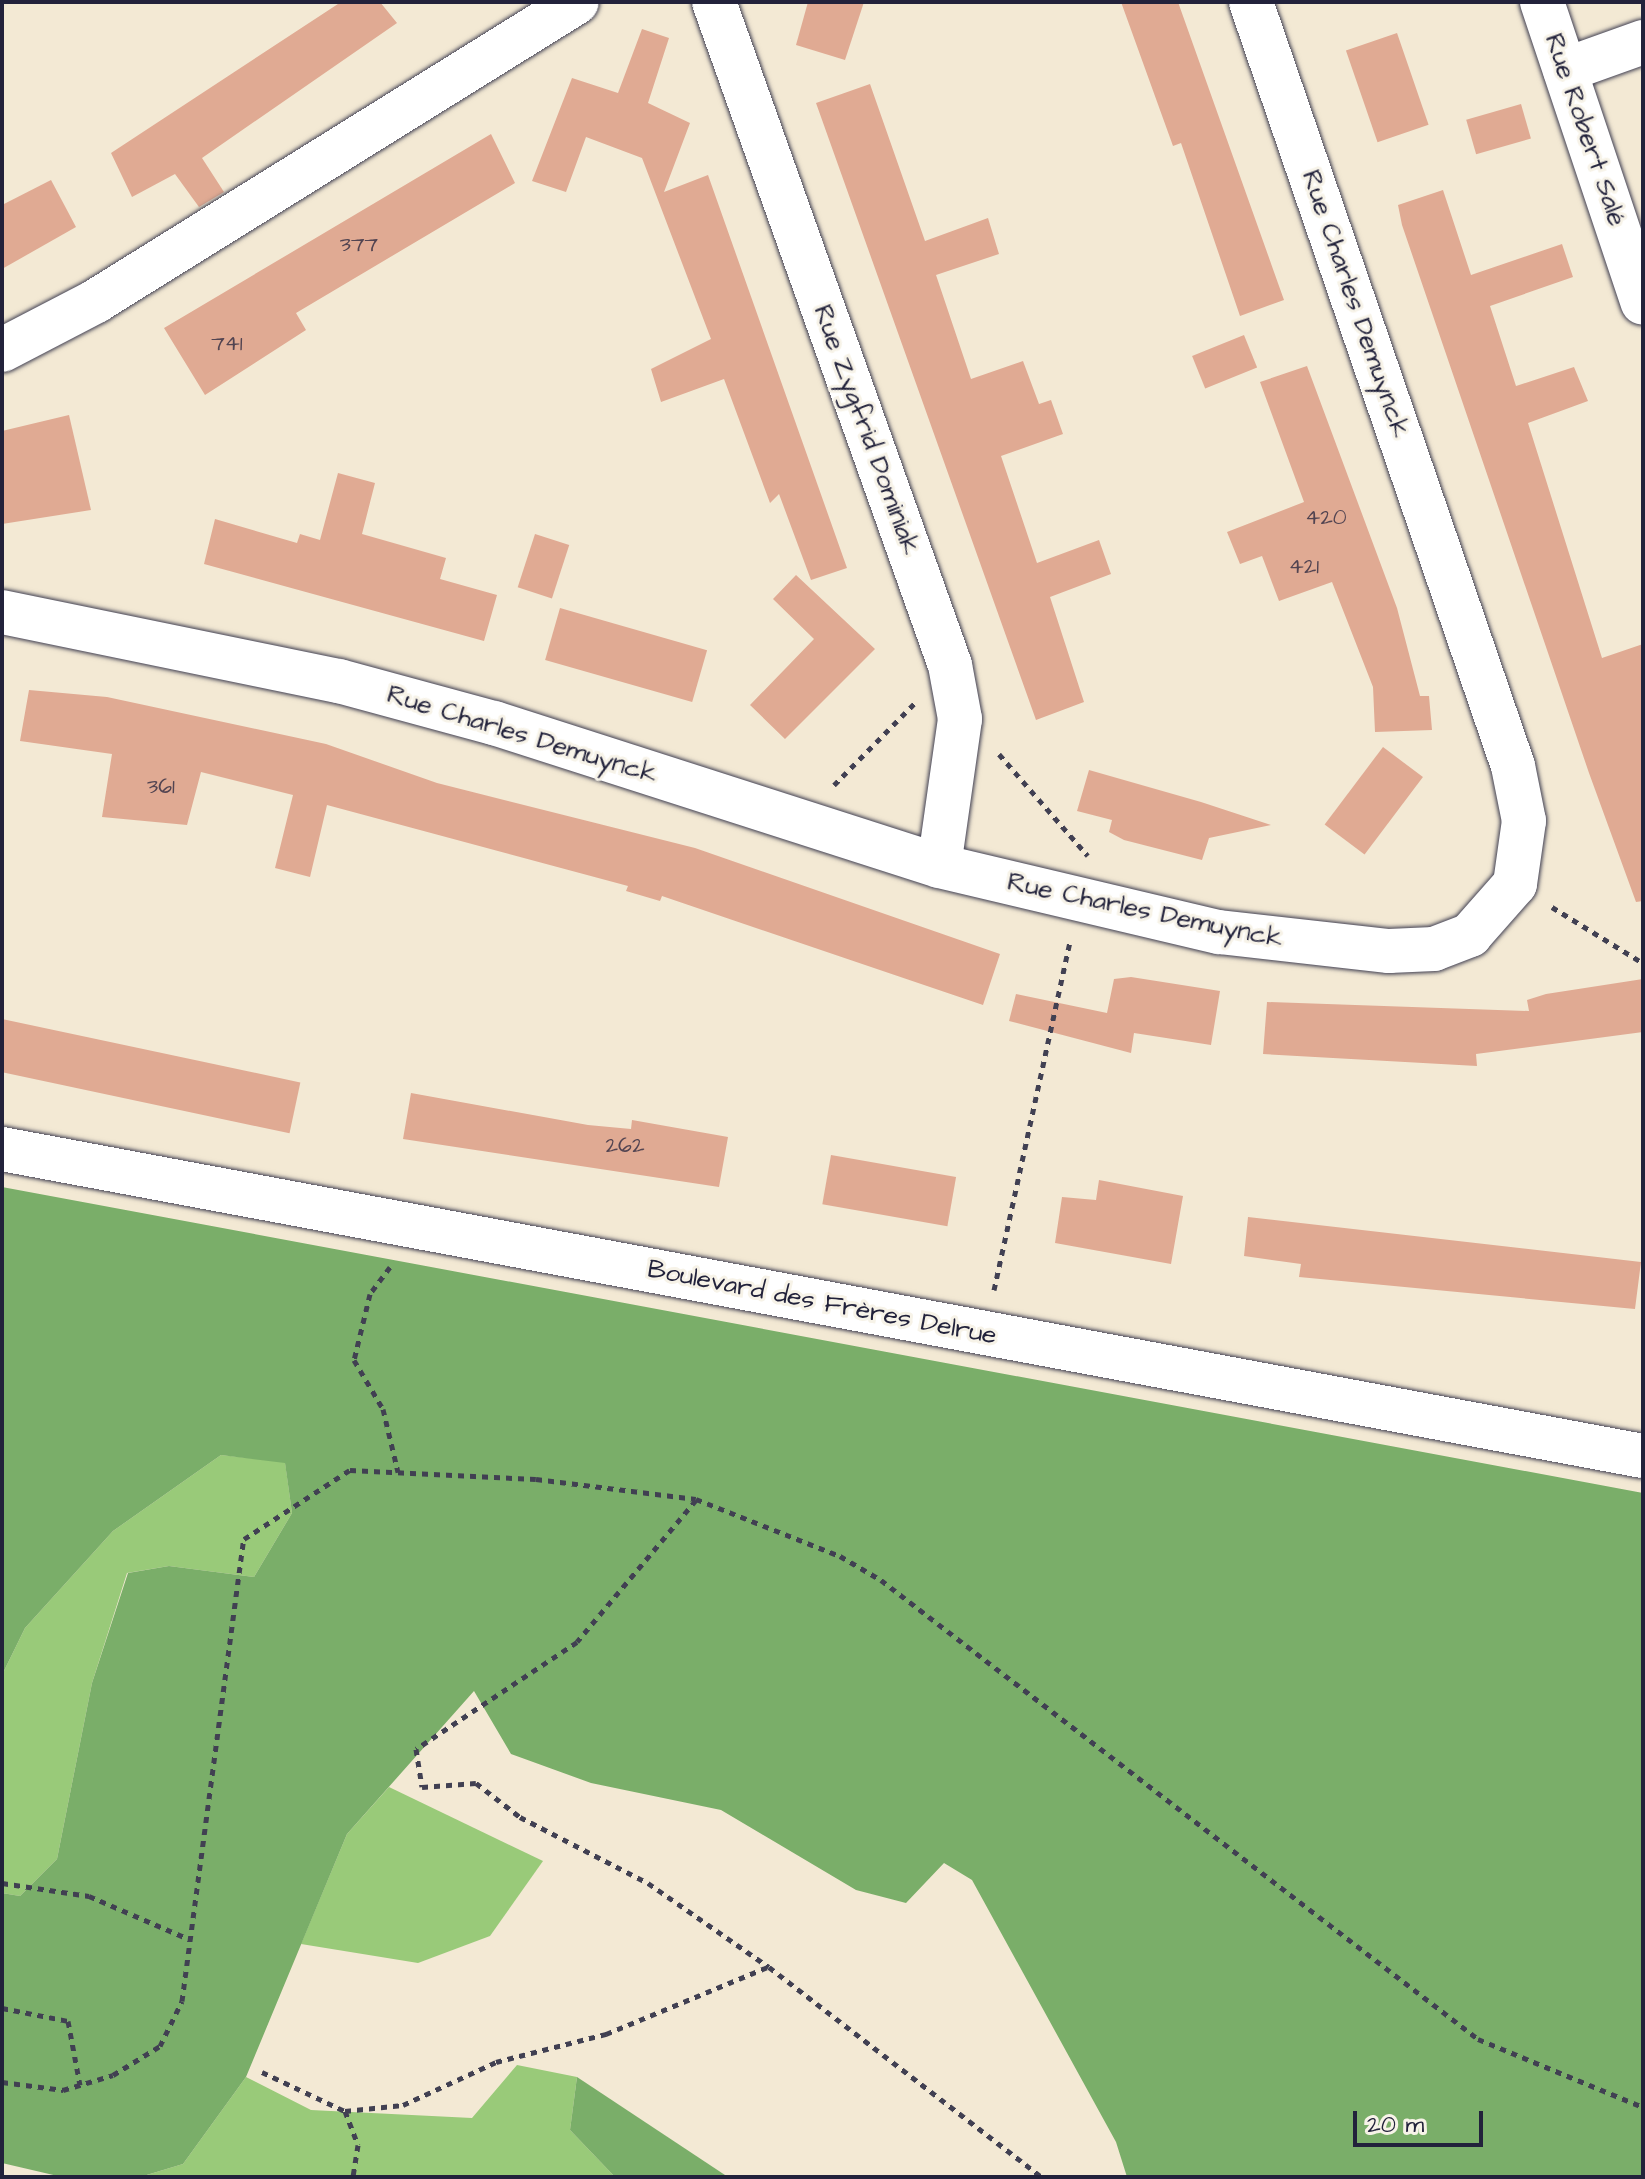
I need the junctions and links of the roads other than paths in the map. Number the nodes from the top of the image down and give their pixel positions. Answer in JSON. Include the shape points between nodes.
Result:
{"nodes":[{"id":1,"x":577,"y":2,"type":"edge"},
{"id":2,"x":714,"y":2,"type":"edge"},
{"id":3,"x":1251,"y":2,"type":"edge"},
{"id":4,"x":1542,"y":2,"type":"edge"},
{"id":5,"x":1643,"y":42,"type":"edge"},
{"id":6,"x":1565,"y":70,"type":"junction"},
{"id":7,"x":1643,"y":303,"type":"edge"},
{"id":8,"x":2,"y":350,"type":"edge"},
{"id":9,"x":2,"y":612,"type":"edge"},
{"id":10,"x":939,"y":866,"type":"junction"},
{"id":11,"x":2,"y":1149,"type":"edge"},
{"id":12,"x":1643,"y":1456,"type":"edge"}],
"edges":[{"from":1,"to":8,"type":"street","via":[[96,301]]},
{"from":2,"to":10,"type":"street","name":"Rue Zygfrid Dominiak","via":[[950,665],[960,719]]},
{"from":3,"to":10,"type":"street","name":"Rue Charles Demuynck","via":[[1513,766],[1524,821],[1515,884],[1470,935],[1434,949],[1389,951],[1219,932]]},
{"from":4,"to":6,"type":"street","name":"Rue Robert Salé"},
{"from":5,"to":6,"type":"street"},
{"from":6,"to":7,"type":"street","name":"Rue Robert Salé"},
{"from":9,"to":10,"type":"street","name":"Rue Charles Demuynck","via":[[339,681]]},
{"from":11,"to":12,"type":"street","name":"Boulevard des Frères Delrue"}]}
